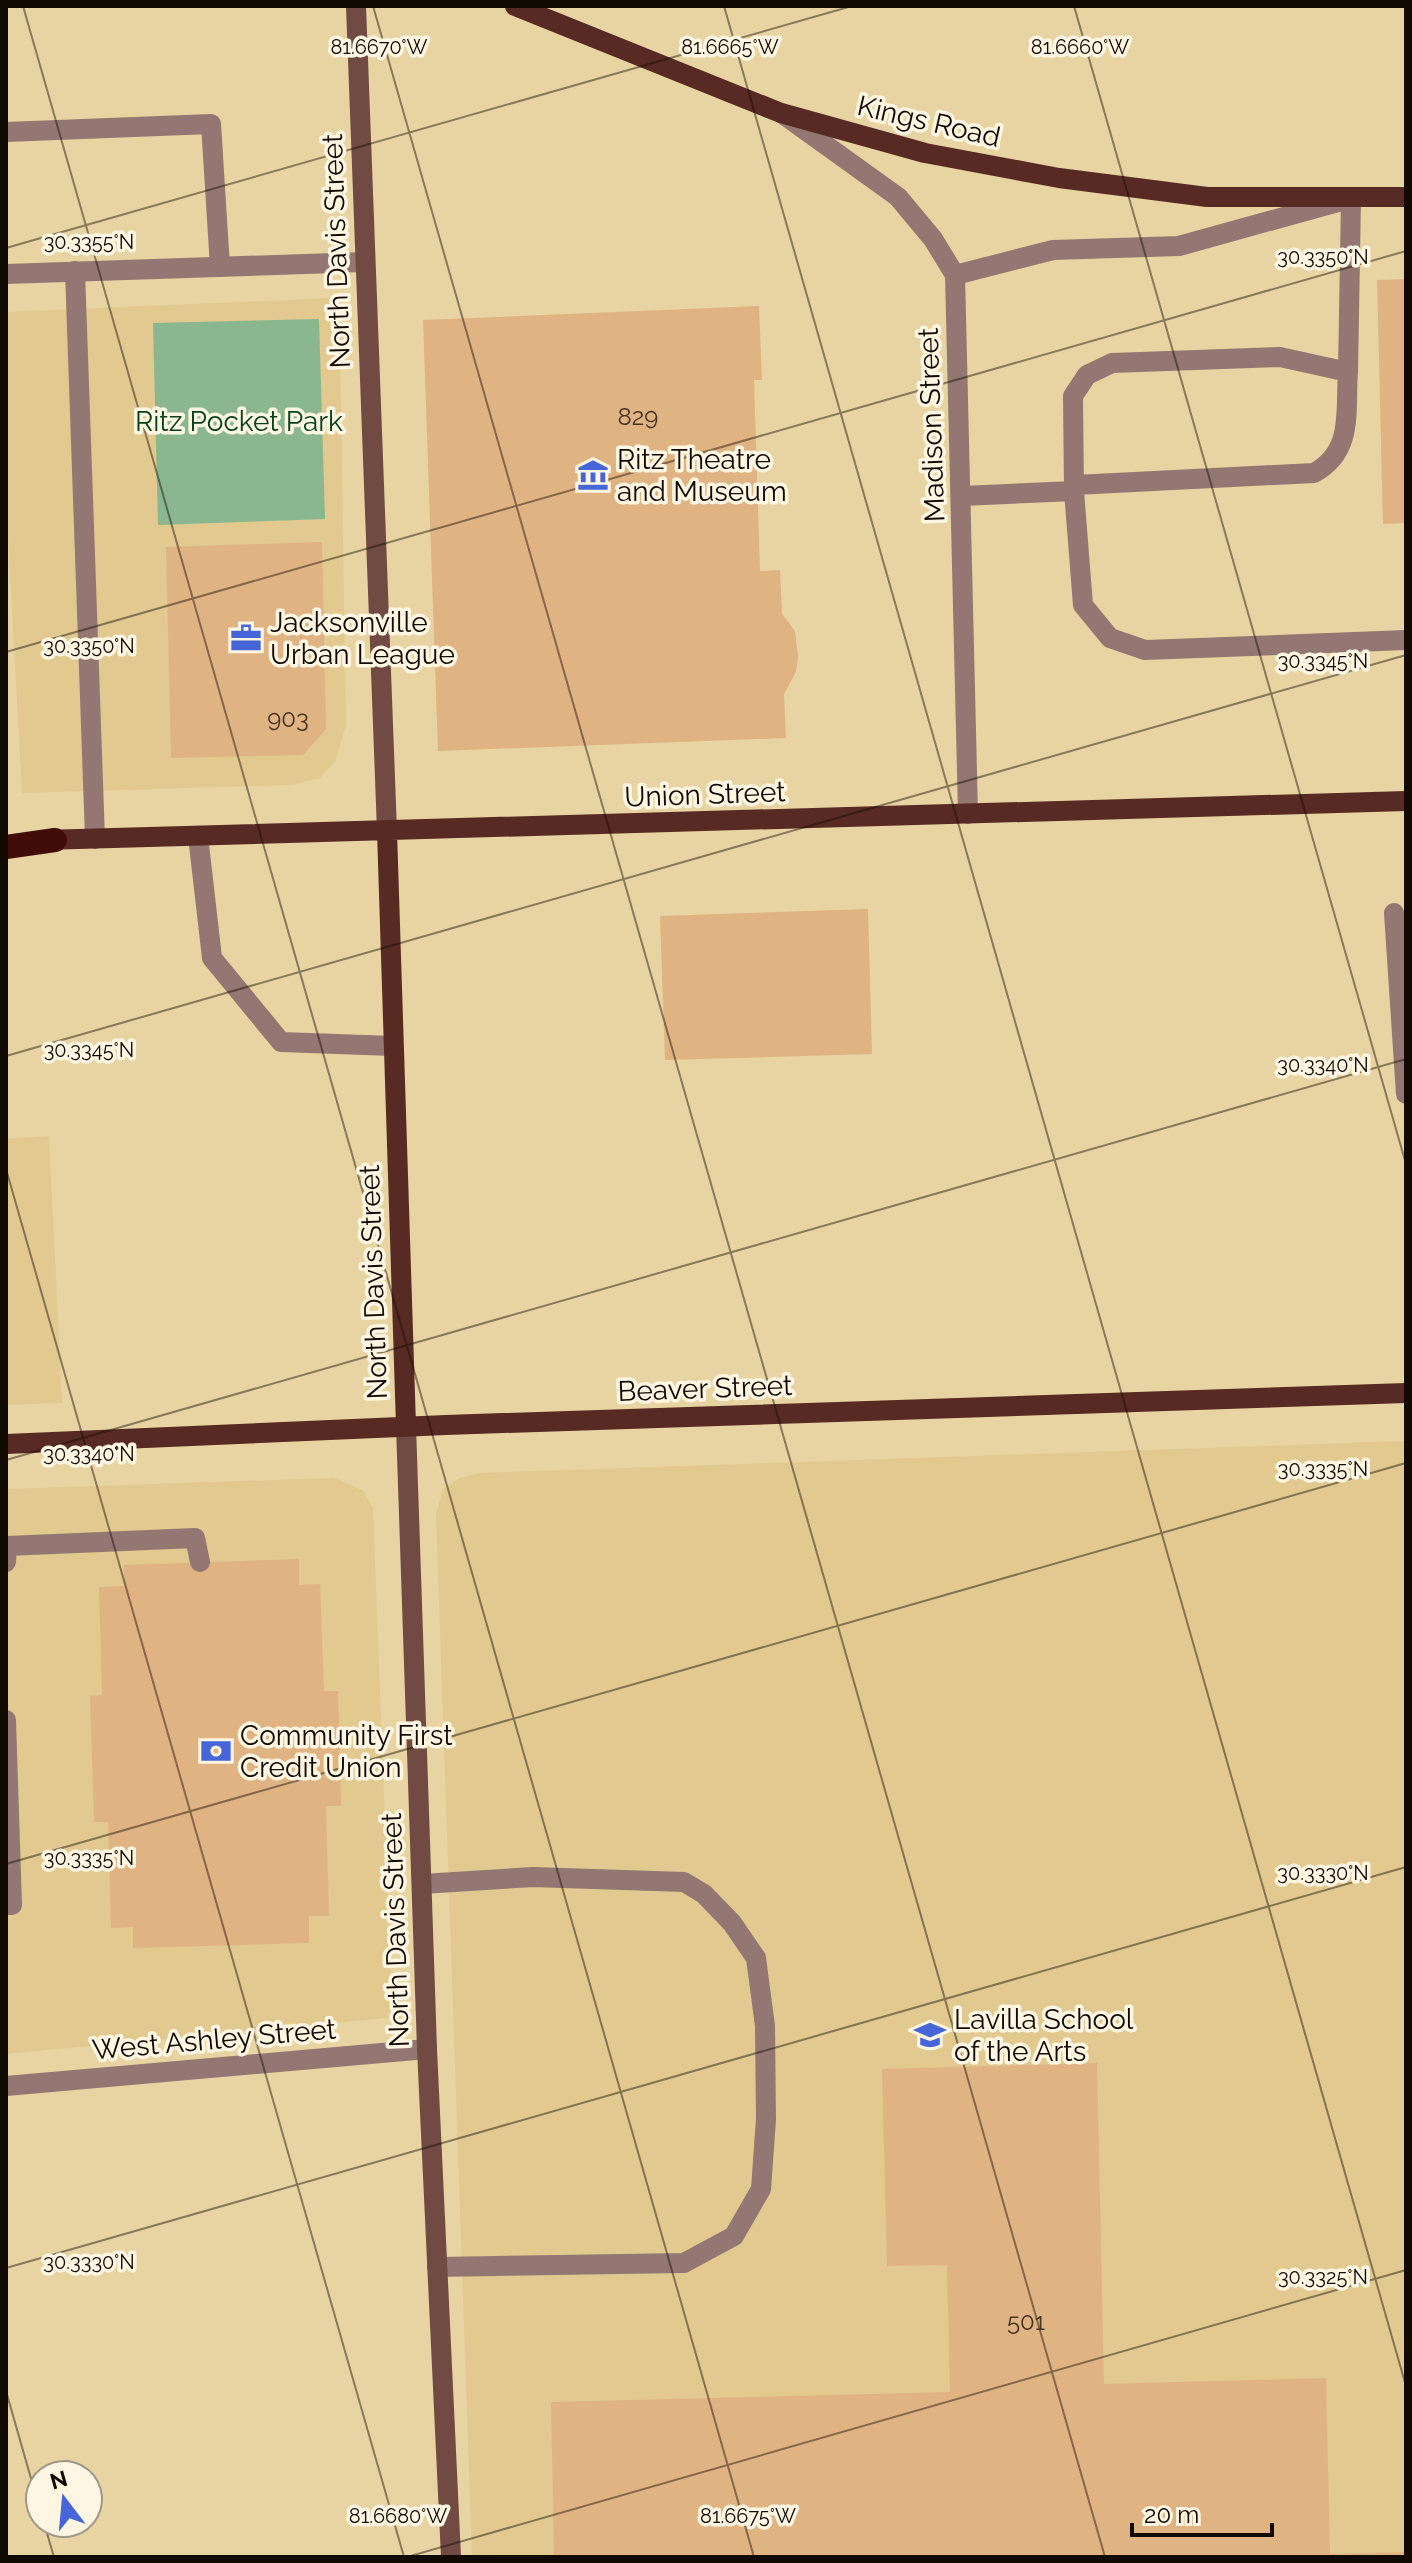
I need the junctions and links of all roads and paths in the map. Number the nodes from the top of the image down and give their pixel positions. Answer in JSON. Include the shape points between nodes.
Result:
{"nodes":[{"id":1,"x":356,"y":6,"type":"edge"},
{"id":2,"x":515,"y":6,"type":"edge"},
{"id":3,"x":781,"y":113,"type":"junction"},
{"id":4,"x":6,"y":132,"type":"edge"},
{"id":5,"x":1406,"y":197,"type":"edge"},
{"id":6,"x":1351,"y":198,"type":"junction"},
{"id":7,"x":364,"y":262,"type":"junction"},
{"id":8,"x":220,"y":267,"type":"junction"},
{"id":9,"x":75,"y":271,"type":"junction"},
{"id":10,"x":6,"y":274,"type":"edge"},
{"id":11,"x":955,"y":275,"type":"junction"},
{"id":12,"x":1348,"y":372,"type":"junction"},
{"id":13,"x":1075,"y":488,"type":"junction"},
{"id":14,"x":962,"y":496,"type":"junction"},
{"id":15,"x":1406,"y":640,"type":"edge"},
{"id":16,"x":1406,"y":801,"type":"edge"},
{"id":17,"x":968,"y":814,"type":"junction"},
{"id":18,"x":387,"y":831,"type":"junction"},
{"id":19,"x":198,"y":836,"type":"junction"},
{"id":20,"x":95,"y":839,"type":"junction"},
{"id":21,"x":6,"y":840,"type":"edge"},
{"id":22,"x":55,"y":840,"type":"junction"},
{"id":23,"x":6,"y":847,"type":"edge"},
{"id":24,"x":1394,"y":913,"type":"dead end"},
{"id":25,"x":393,"y":1046,"type":"junction"},
{"id":26,"x":1406,"y":1094,"type":"edge"},
{"id":27,"x":1406,"y":1393,"type":"edge"},
{"id":28,"x":406,"y":1426,"type":"junction"},
{"id":29,"x":6,"y":1444,"type":"edge"},
{"id":30,"x":6,"y":1562,"type":"edge"},
{"id":31,"x":200,"y":1562,"type":"dead end"},
{"id":32,"x":6,"y":1720,"type":"edge"},
{"id":33,"x":422,"y":1884,"type":"junction"},
{"id":34,"x":6,"y":1905,"type":"edge"},
{"id":35,"x":427,"y":2049,"type":"junction"},
{"id":36,"x":6,"y":2086,"type":"edge"},
{"id":37,"x":437,"y":2267,"type":"junction"},
{"id":38,"x":451,"y":2557,"type":"edge"}],
"edges":[{"from":1,"to":7,"type":"street","name":"North Davis Street"},
{"from":2,"to":3,"type":"main road","name":"Kings Road"},
{"from":3,"to":6,"type":"main road","name":"Kings Road","via":[[925,153],[1059,178],[1207,197]]},
{"from":3,"to":11,"type":"street","name":"Madison Street","via":[[898,197]]},
{"from":4,"to":8,"type":"street","via":[[211,124]]},
{"from":5,"to":6,"type":"main road","name":"Kings Road"},
{"from":6,"to":11,"type":"street","via":[[1179,246],[1053,250]]},
{"from":6,"to":12,"type":"street"},
{"from":7,"to":8,"type":"street"},
{"from":7,"to":18,"type":"street","name":"North Davis Street"},
{"from":8,"to":9,"type":"street"},
{"from":9,"to":10,"type":"street"},
{"from":9,"to":20,"type":"street"},
{"from":11,"to":14,"type":"street","name":"Madison Street"},
{"from":12,"to":13,"type":"street","via":[[1343,443],[1334,462],[1314,473]]},
{"from":12,"to":13,"type":"street","via":[[1280,357],[1112,363],[1087,375],[1073,396]]},
{"from":13,"to":14,"type":"street"},
{"from":13,"to":15,"type":"street","via":[[1083,605],[1110,638],[1145,650]]},
{"from":14,"to":17,"type":"street","name":"Madison Street"},
{"from":16,"to":17,"type":"main road","name":"Union Street"},
{"from":17,"to":18,"type":"main road","name":"Union Street"},
{"from":18,"to":19,"type":"main road","name":"Union Street"},
{"from":18,"to":25,"type":"main road","name":"North Davis Street"},
{"from":19,"to":20,"type":"main road","name":"Union Street"},
{"from":19,"to":25,"type":"street","via":[[212,958],[281,1042]]},
{"from":20,"to":22,"type":"main road","name":"Union Street"},
{"from":21,"to":22,"type":"main road","name":"Union Street"},
{"from":22,"to":23,"type":"highway"},
{"from":24,"to":26,"type":"street"},
{"from":25,"to":28,"type":"main road","name":"North Davis Street"},
{"from":27,"to":28,"type":"main road","name":"Beaver Street"},
{"from":28,"to":29,"type":"main road","name":"Beaver Street"},
{"from":28,"to":33,"type":"street","name":"North Davis Street"},
{"from":30,"to":31,"type":"street","via":[[7,1546],[195,1538]]},
{"from":32,"to":34,"type":"street","via":[[12,1905]]},
{"from":33,"to":35,"type":"street","name":"North Davis Street"},
{"from":33,"to":37,"type":"street","via":[[533,1877],[684,1882],[732,1923],[756,1958],[765,2026],[761,2189],[734,2236],[684,2263]]},
{"from":35,"to":36,"type":"street","name":"West Ashley Street"},
{"from":35,"to":37,"type":"street","name":"North Davis Street"},
{"from":37,"to":38,"type":"street","name":"North Davis Street"}]}
